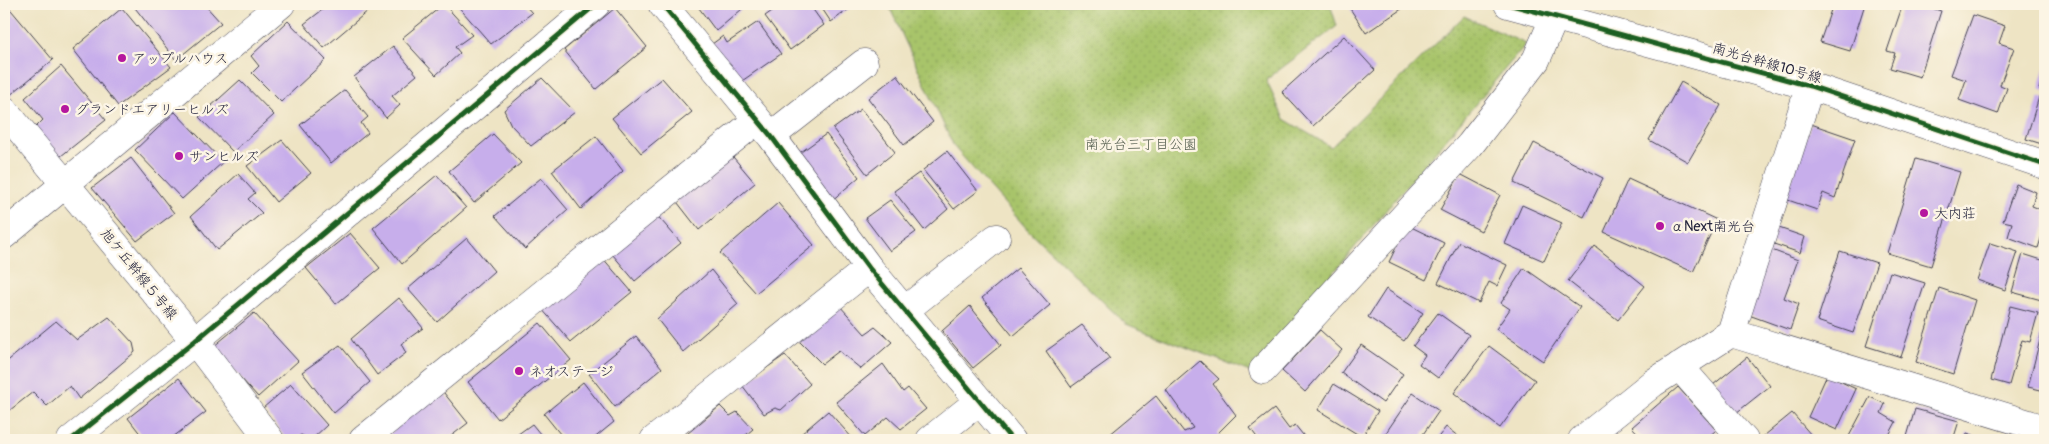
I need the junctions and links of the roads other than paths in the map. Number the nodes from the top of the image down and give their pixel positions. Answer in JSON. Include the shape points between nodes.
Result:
{"nodes":[{"id":1,"x":281,"y":4,"type":"edge"},
{"id":2,"x":662,"y":4,"type":"edge"},
{"id":3,"x":1508,"y":4,"type":"edge"},
{"id":4,"x":585,"y":8,"type":"edge"},
{"id":5,"x":1556,"y":16,"type":"junction"},
{"id":6,"x":864,"y":63,"type":"dead end"},
{"id":7,"x":1810,"y":86,"type":"junction"},
{"id":8,"x":4,"y":110,"type":"edge"},
{"id":9,"x":764,"y":128,"type":"junction"},
{"id":10,"x":2045,"y":165,"type":"edge"},
{"id":11,"x":66,"y":185,"type":"junction"},
{"id":12,"x":4,"y":235,"type":"edge"},
{"id":13,"x":996,"y":238,"type":"dead end"},
{"id":14,"x":869,"y":268,"type":"junction"},
{"id":15,"x":904,"y":310,"type":"junction"},
{"id":16,"x":1731,"y":333,"type":"junction"},
{"id":17,"x":194,"y":341,"type":"junction"},
{"id":18,"x":1679,"y":366,"type":"junction"},
{"id":19,"x":1263,"y":370,"type":"dead end"},
{"id":20,"x":979,"y":401,"type":"junction"},
{"id":21,"x":2045,"y":429,"type":"edge"},
{"id":22,"x":71,"y":440,"type":"edge"},
{"id":23,"x":270,"y":440,"type":"edge"},
{"id":24,"x":363,"y":440,"type":"edge"},
{"id":25,"x":654,"y":440,"type":"edge"},
{"id":26,"x":930,"y":440,"type":"edge"},
{"id":27,"x":1012,"y":440,"type":"edge"},
{"id":28,"x":1582,"y":440,"type":"edge"},
{"id":29,"x":1744,"y":440,"type":"edge"}],
"edges":[{"from":1,"to":11,"type":"street"},
{"from":2,"to":9,"type":"street"},
{"from":3,"to":5,"type":"street","name":"南光台幹線10号線"},
{"from":4,"to":17,"type":"street"},
{"from":5,"to":7,"type":"street","name":"南光台幹線10号線"},
{"from":5,"to":19,"type":"street","via":[[1536,60],[1470,145]]},
{"from":6,"to":9,"type":"street"},
{"from":7,"to":10,"type":"street","name":"南光台幹線10号線"},
{"from":7,"to":16,"type":"street"},
{"from":8,"to":11,"type":"street","name":"旭ケ丘幹線５号線"},
{"from":9,"to":14,"type":"street"},
{"from":9,"to":24,"type":"street"},
{"from":11,"to":12,"type":"street"},
{"from":11,"to":17,"type":"street","name":"旭ケ丘幹線５号線"},
{"from":13,"to":15,"type":"street"},
{"from":14,"to":15,"type":"street"},
{"from":14,"to":25,"type":"street"},
{"from":15,"to":20,"type":"street"},
{"from":16,"to":18,"type":"street"},
{"from":16,"to":21,"type":"street"},
{"from":17,"to":22,"type":"street"},
{"from":17,"to":23,"type":"street","name":"旭ケ丘幹線５号線"},
{"from":18,"to":28,"type":"street"},
{"from":18,"to":29,"type":"street"},
{"from":20,"to":26,"type":"street"},
{"from":20,"to":27,"type":"street"}]}
